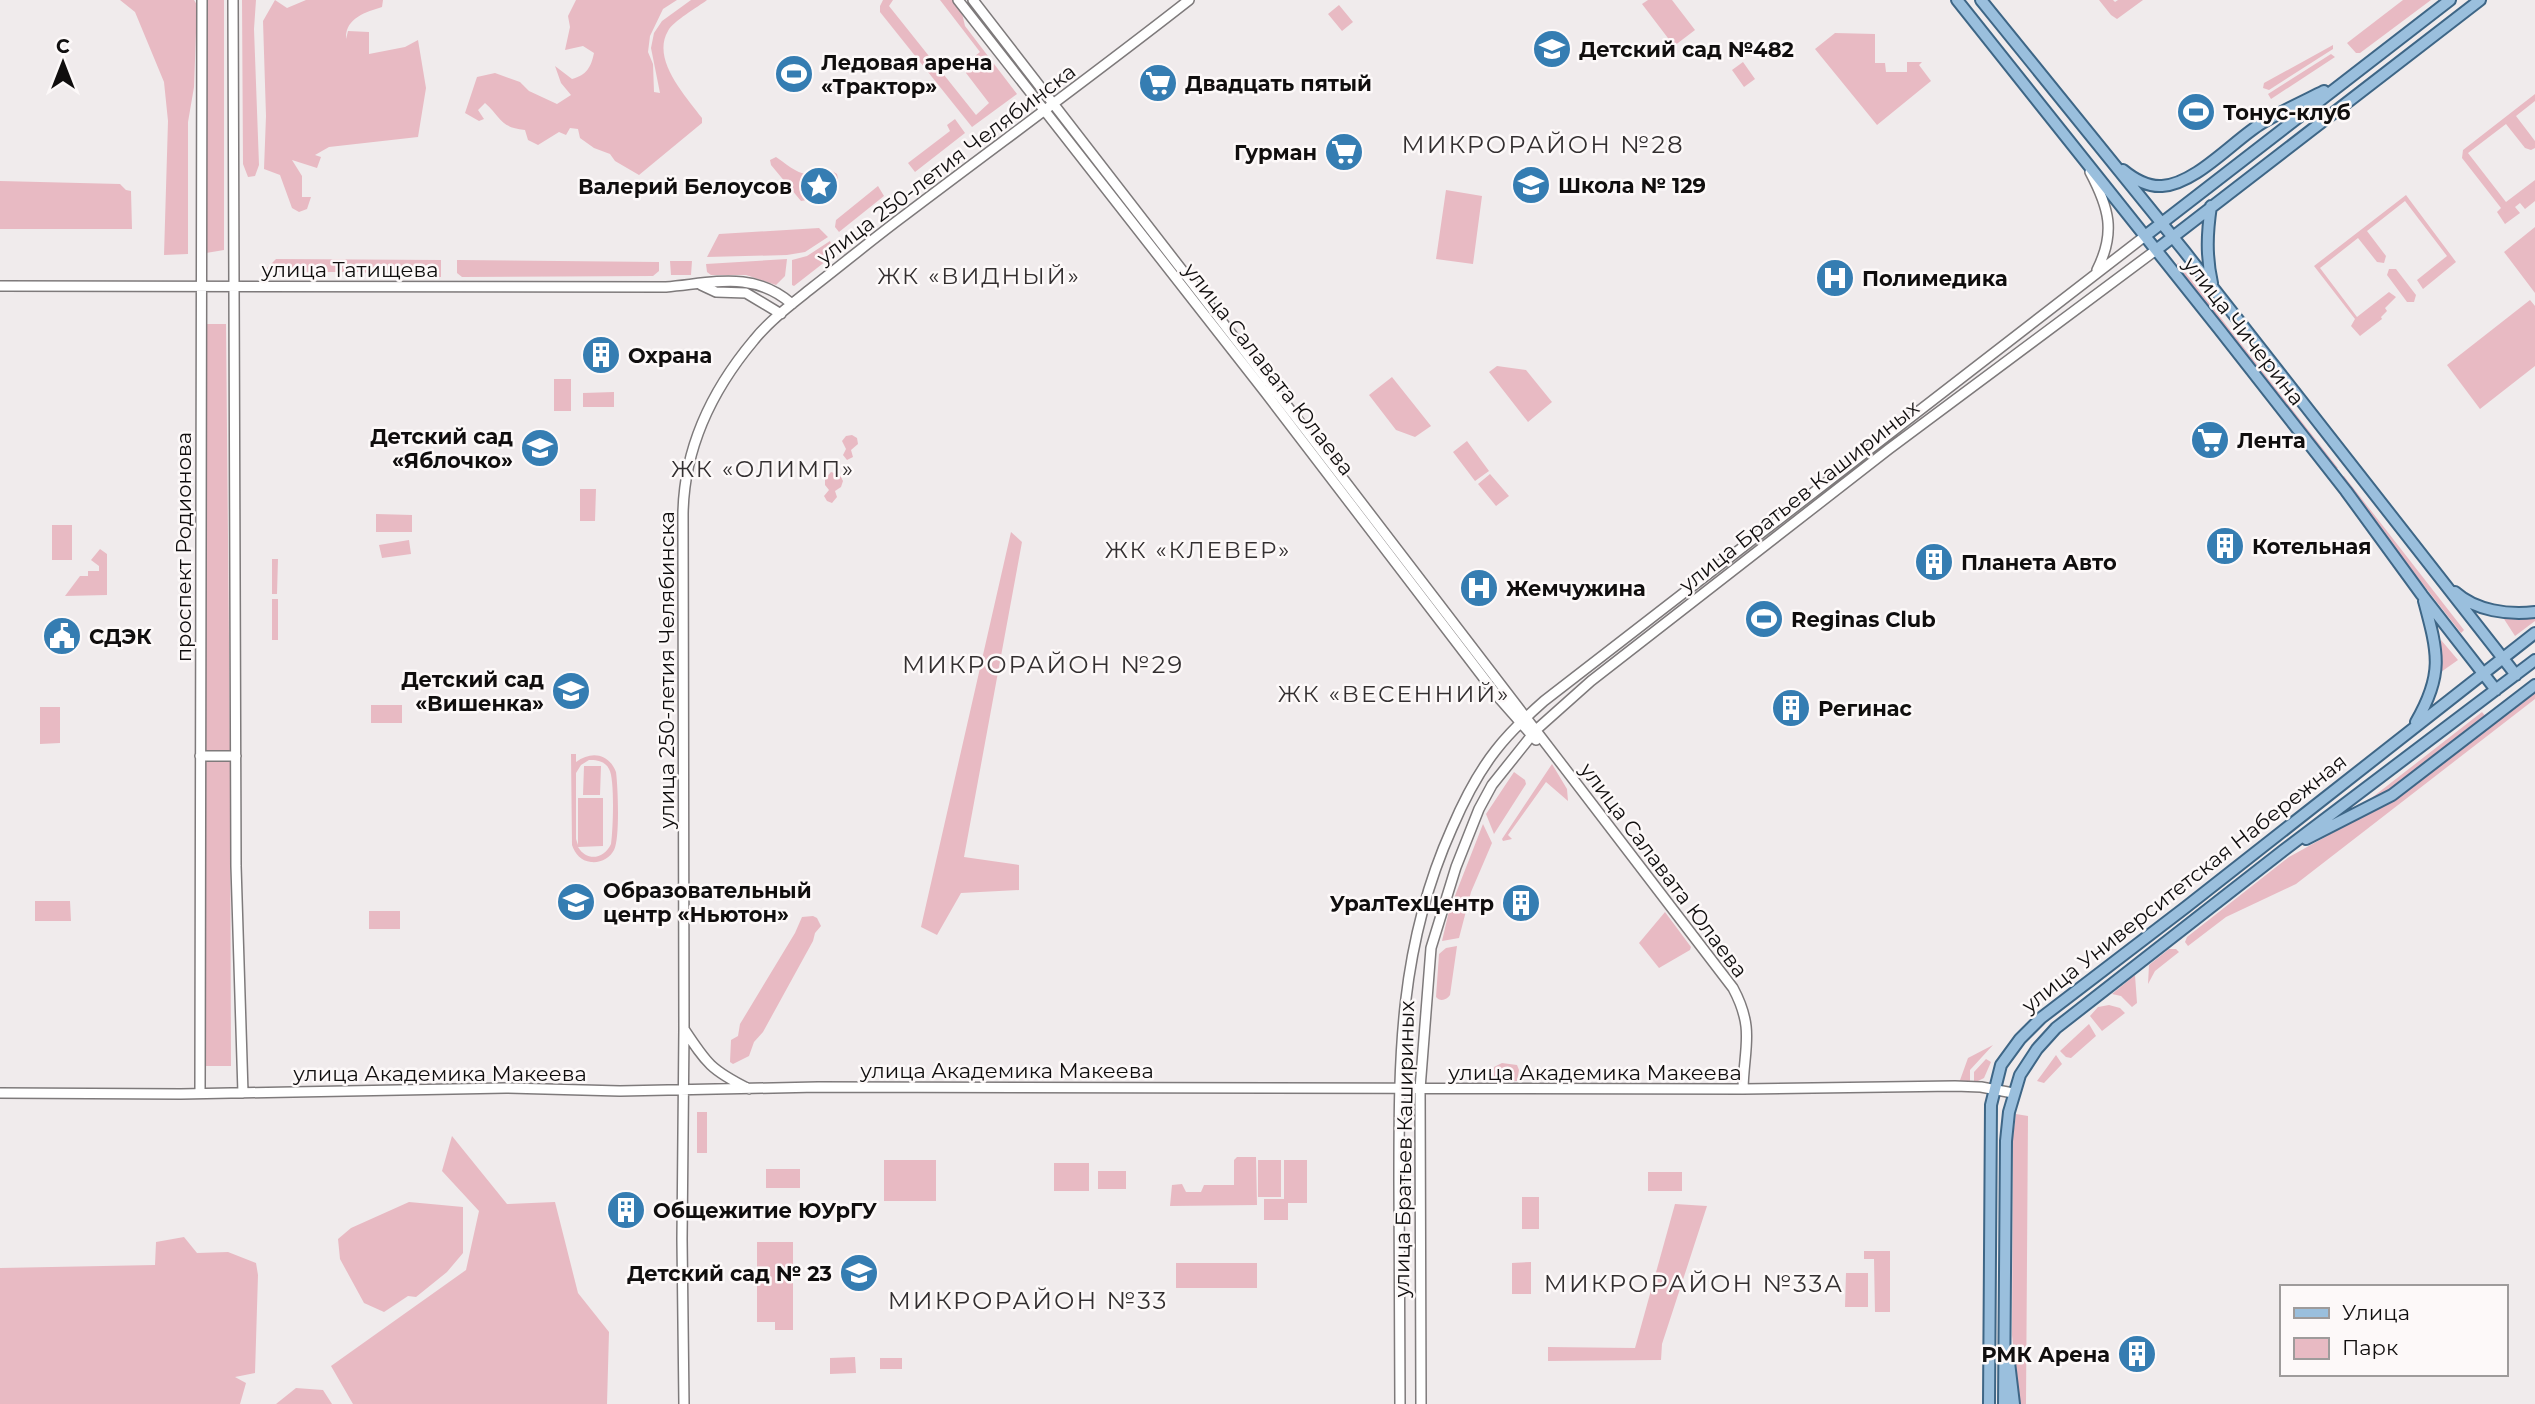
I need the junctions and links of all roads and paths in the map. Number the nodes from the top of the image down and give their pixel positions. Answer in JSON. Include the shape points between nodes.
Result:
{"nodes":[{"id":1,"x":202,"y":0,"type":"edge"},
{"id":2,"x":233,"y":0,"type":"edge"},
{"id":3,"x":958,"y":0,"type":"edge"},
{"id":4,"x":973,"y":0,"type":"edge"},
{"id":5,"x":1189,"y":0,"type":"edge"},
{"id":6,"x":1957,"y":0,"type":"edge"},
{"id":7,"x":1981,"y":0,"type":"edge"},
{"id":8,"x":2450,"y":0,"type":"edge"},
{"id":9,"x":2480,"y":0,"type":"edge"},
{"id":10,"x":2347,"y":79,"type":"junction"},
{"id":11,"x":1053,"y":104,"type":"junction"},
{"id":12,"x":1043,"y":111,"type":"junction"},
{"id":13,"x":2103,"y":152,"type":"junction"},
{"id":14,"x":2086,"y":164,"type":"junction"},
{"id":15,"x":2211,"y":206,"type":"junction"},
{"id":16,"x":2161,"y":224,"type":"junction"},
{"id":17,"x":2145,"y":236,"type":"junction"},
{"id":18,"x":2172,"y":237,"type":"junction"},
{"id":19,"x":2156,"y":250,"type":"junction"},
{"id":20,"x":2095,"y":275,"type":"junction"},
{"id":21,"x":699,"y":284,"type":"junction"},
{"id":22,"x":0,"y":286,"type":"edge"},
{"id":23,"x":201,"y":286,"type":"junction"},
{"id":24,"x":235,"y":287,"type":"junction"},
{"id":25,"x":2213,"y":288,"type":"junction"},
{"id":26,"x":792,"y":304,"type":"junction"},
{"id":27,"x":781,"y":314,"type":"junction"},
{"id":28,"x":2439,"y":579,"type":"junction"},
{"id":29,"x":2422,"y":595,"type":"junction"},
{"id":30,"x":2535,"y":612,"type":"edge"},
{"id":31,"x":2535,"y":633,"type":"edge"},
{"id":32,"x":1626,"y":638,"type":"junction"},
{"id":33,"x":1633,"y":649,"type":"junction"},
{"id":34,"x":2503,"y":658,"type":"junction"},
{"id":35,"x":2535,"y":660,"type":"edge"},
{"id":36,"x":2483,"y":673,"type":"junction"},
{"id":37,"x":2516,"y":674,"type":"junction"},
{"id":38,"x":2535,"y":685,"type":"edge"},
{"id":39,"x":2496,"y":690,"type":"junction"},
{"id":40,"x":1523,"y":720,"type":"junction"},
{"id":41,"x":2413,"y":728,"type":"junction"},
{"id":42,"x":1534,"y":733,"type":"junction"},
{"id":43,"x":200,"y":756,"type":"junction"},
{"id":44,"x":236,"y":756,"type":"junction"},
{"id":45,"x":2284,"y":849,"type":"junction"},
{"id":46,"x":684,"y":1029,"type":"junction"},
{"id":47,"x":751,"y":1089,"type":"junction"},
{"id":48,"x":1399,"y":1089,"type":"junction"},
{"id":49,"x":1420,"y":1089,"type":"junction"},
{"id":50,"x":1743,"y":1089,"type":"junction"},
{"id":51,"x":1994,"y":1089,"type":"junction"},
{"id":52,"x":683,"y":1090,"type":"junction"},
{"id":53,"x":0,"y":1093,"type":"edge"},
{"id":54,"x":200,"y":1093,"type":"junction"},
{"id":55,"x":243,"y":1093,"type":"junction"},
{"id":56,"x":2013,"y":1093,"type":"junction"},
{"id":57,"x":2004,"y":1330,"type":"junction"},
{"id":58,"x":684,"y":1404,"type":"edge"},
{"id":59,"x":1400,"y":1404,"type":"edge"},
{"id":60,"x":1421,"y":1404,"type":"edge"},
{"id":61,"x":1989,"y":1404,"type":"edge"},
{"id":62,"x":2004,"y":1404,"type":"edge"},
{"id":63,"x":2014,"y":1404,"type":"edge"}],
"edges":[{"from":1,"to":23,"type":"street","name":"проспект Родионова"},
{"from":2,"to":24,"type":"street"},
{"from":3,"to":12,"type":"street","name":"улица Салавата Юлаева"},
{"from":4,"to":11,"type":"street","name":"улица Салавата Юлаева"},
{"from":5,"to":11,"type":"street","name":"улица 250-летия Челябинска"},
{"from":6,"to":14,"type":"main road","name":"улица Чичерина"},
{"from":7,"to":13,"type":"main road","name":"улица Чичерина"},
{"from":8,"to":10,"type":"main road","name":"улица Братьев Кашириных"},
{"from":9,"to":15,"type":"main road","name":"улица Братьев Кашириных"},
{"from":10,"to":13,"type":"main road","via":[[2261,124],[2177,182],[2162,186],[2137,180]]},
{"from":10,"to":16,"type":"main road","name":"улица Братьев Кашириных"},
{"from":11,"to":12,"type":"street","name":"улица 250-летия Челябинска"},
{"from":11,"to":40,"type":"street","name":"улица Салавата Юлаева"},
{"from":12,"to":26,"type":"street","name":"улица 250-летия Челябинска"},
{"from":12,"to":40,"type":"street","name":"улица Салавата Юлаева"},
{"from":13,"to":16,"type":"main road","name":"улица Чичерина"},
{"from":14,"to":17,"type":"main road","name":"улица Чичерина"},
{"from":14,"to":20,"type":"street","via":[[2103,196],[2108,222],[2109,241]]},
{"from":15,"to":18,"type":"main road","name":"улица Братьев Кашириных"},
{"from":15,"to":25,"type":"main road","via":[[2206,237]]},
{"from":16,"to":17,"type":"main road","name":"улица Братьев Кашириных"},
{"from":16,"to":18,"type":"main road","name":"улица Чичерина"},
{"from":17,"to":19,"type":"main road","name":"улица Чичерина"},
{"from":17,"to":20,"type":"street","name":"улица Братьев Кашириных"},
{"from":18,"to":19,"type":"main road","name":"улица Братьев Кашириных"},
{"from":18,"to":25,"type":"main road","name":"улица Чичерина"},
{"from":19,"to":29,"type":"main road","name":"улица Чичерина"},
{"from":19,"to":33,"type":"street","name":"улица Братьев Кашириных","via":[[1889,449]]},
{"from":20,"to":32,"type":"street","name":"улица Братьев Кашириных"},
{"from":21,"to":24,"type":"street","name":"улица Татищева"},
{"from":21,"to":26,"type":"street","name":"улица Татищева","via":[[748,281],[777,292]]},
{"from":21,"to":27,"type":"street","name":"улица Татищева","via":[[716,292],[746,293]]},
{"from":22,"to":23,"type":"street","name":"улица Татищева"},
{"from":23,"to":24,"type":"street","name":"улица Татищева"},
{"from":23,"to":43,"type":"street","name":"проспект Родионова"},
{"from":24,"to":44,"type":"street"},
{"from":25,"to":28,"type":"main road","name":"улица Чичерина"},
{"from":26,"to":27,"type":"street","name":"улица 250-летия Челябинска"},
{"from":27,"to":46,"type":"street","name":"улица 250-летия Челябинска","via":[[755,338],[714,397],[690,457],[684,490]]},
{"from":28,"to":30,"type":"main road","via":[[2461,598],[2487,609]]},
{"from":28,"to":34,"type":"main road","name":"улица Чичерина"},
{"from":29,"to":36,"type":"main road","name":"улица Чичерина"},
{"from":29,"to":41,"type":"main road","via":[[2438,662],[2430,696]]},
{"from":31,"to":34,"type":"main road","name":"улица Университетская Набережная"},
{"from":32,"to":33,"type":"street"},
{"from":32,"to":40,"type":"street","name":"улица Братьев Кашириных"},
{"from":33,"to":42,"type":"street","name":"улица Братьев Кашириных"},
{"from":34,"to":36,"type":"main road","name":"улица Университетская Набережная"},
{"from":34,"to":37,"type":"main road","name":"улица Чичерина"},
{"from":35,"to":37,"type":"main road","name":"улица Университетская Набережная"},
{"from":36,"to":39,"type":"main road","name":"улица Чичерина"},
{"from":36,"to":41,"type":"main road","name":"улица Университетская Набережная"},
{"from":37,"to":39,"type":"main road","name":"улица Университетская Набережная"},
{"from":38,"to":45,"type":"main road","via":[[2392,795]]},
{"from":39,"to":45,"type":"main road","name":"улица Университетская Набережная"},
{"from":40,"to":42,"type":"street","name":"улица Салавата Юлаева"},
{"from":40,"to":48,"type":"street","name":"улица Братьев Кашириных","via":[[1474,781],[1439,856],[1410,961]]},
{"from":41,"to":51,"type":"main road","name":"улица Университетская Набережная","via":[[2041,1018],[2001,1065]]},
{"from":42,"to":49,"type":"street","name":"улица Братьев Кашириных","via":[[1492,785],[1479,809],[1444,903],[1431,948]]},
{"from":42,"to":50,"type":"street","name":"улица Салавата Юлаева","via":[[1733,988],[1748,1027]]},
{"from":43,"to":44,"type":"street"},
{"from":43,"to":54,"type":"street","name":"проспект Родионова"},
{"from":44,"to":55,"type":"street"},
{"from":45,"to":56,"type":"main road","name":"улица Университетская Набережная","via":[[2056,1028],[2037,1049]]},
{"from":46,"to":47,"type":"street","via":[[704,1060],[720,1074]]},
{"from":46,"to":52,"type":"street","name":"улица 250-летия Челябинска"},
{"from":47,"to":48,"type":"street","name":"улица Академика Макеева"},
{"from":47,"to":52,"type":"street","name":"улица Академика Макеева"},
{"from":48,"to":49,"type":"street","name":"улица Академика Макеева"},
{"from":48,"to":59,"type":"street","name":"улица Братьев Кашириных"},
{"from":49,"to":50,"type":"street","name":"улица Академика Макеева"},
{"from":49,"to":60,"type":"street","name":"улица Братьев Кашириных"},
{"from":50,"to":51,"type":"street","name":"улица Академика Макеева"},
{"from":51,"to":56,"type":"street","name":"улица Академика Макеева"},
{"from":51,"to":61,"type":"main road","name":"улица Университетская Набережная"},
{"from":52,"to":55,"type":"street","name":"улица Академика Макеева"},
{"from":52,"to":58,"type":"street","name":"улица 250-летия Челябинска"},
{"from":53,"to":54,"type":"street","name":"улица Академика Макеева"},
{"from":54,"to":55,"type":"street","name":"улица Академика Макеева"},
{"from":56,"to":57,"type":"main road","name":"улица Университетская Набережная","via":[[2007,1140]]},
{"from":57,"to":62,"type":"main road","name":"улица Университетская Набережная"},
{"from":57,"to":63,"type":"main road"}]}
